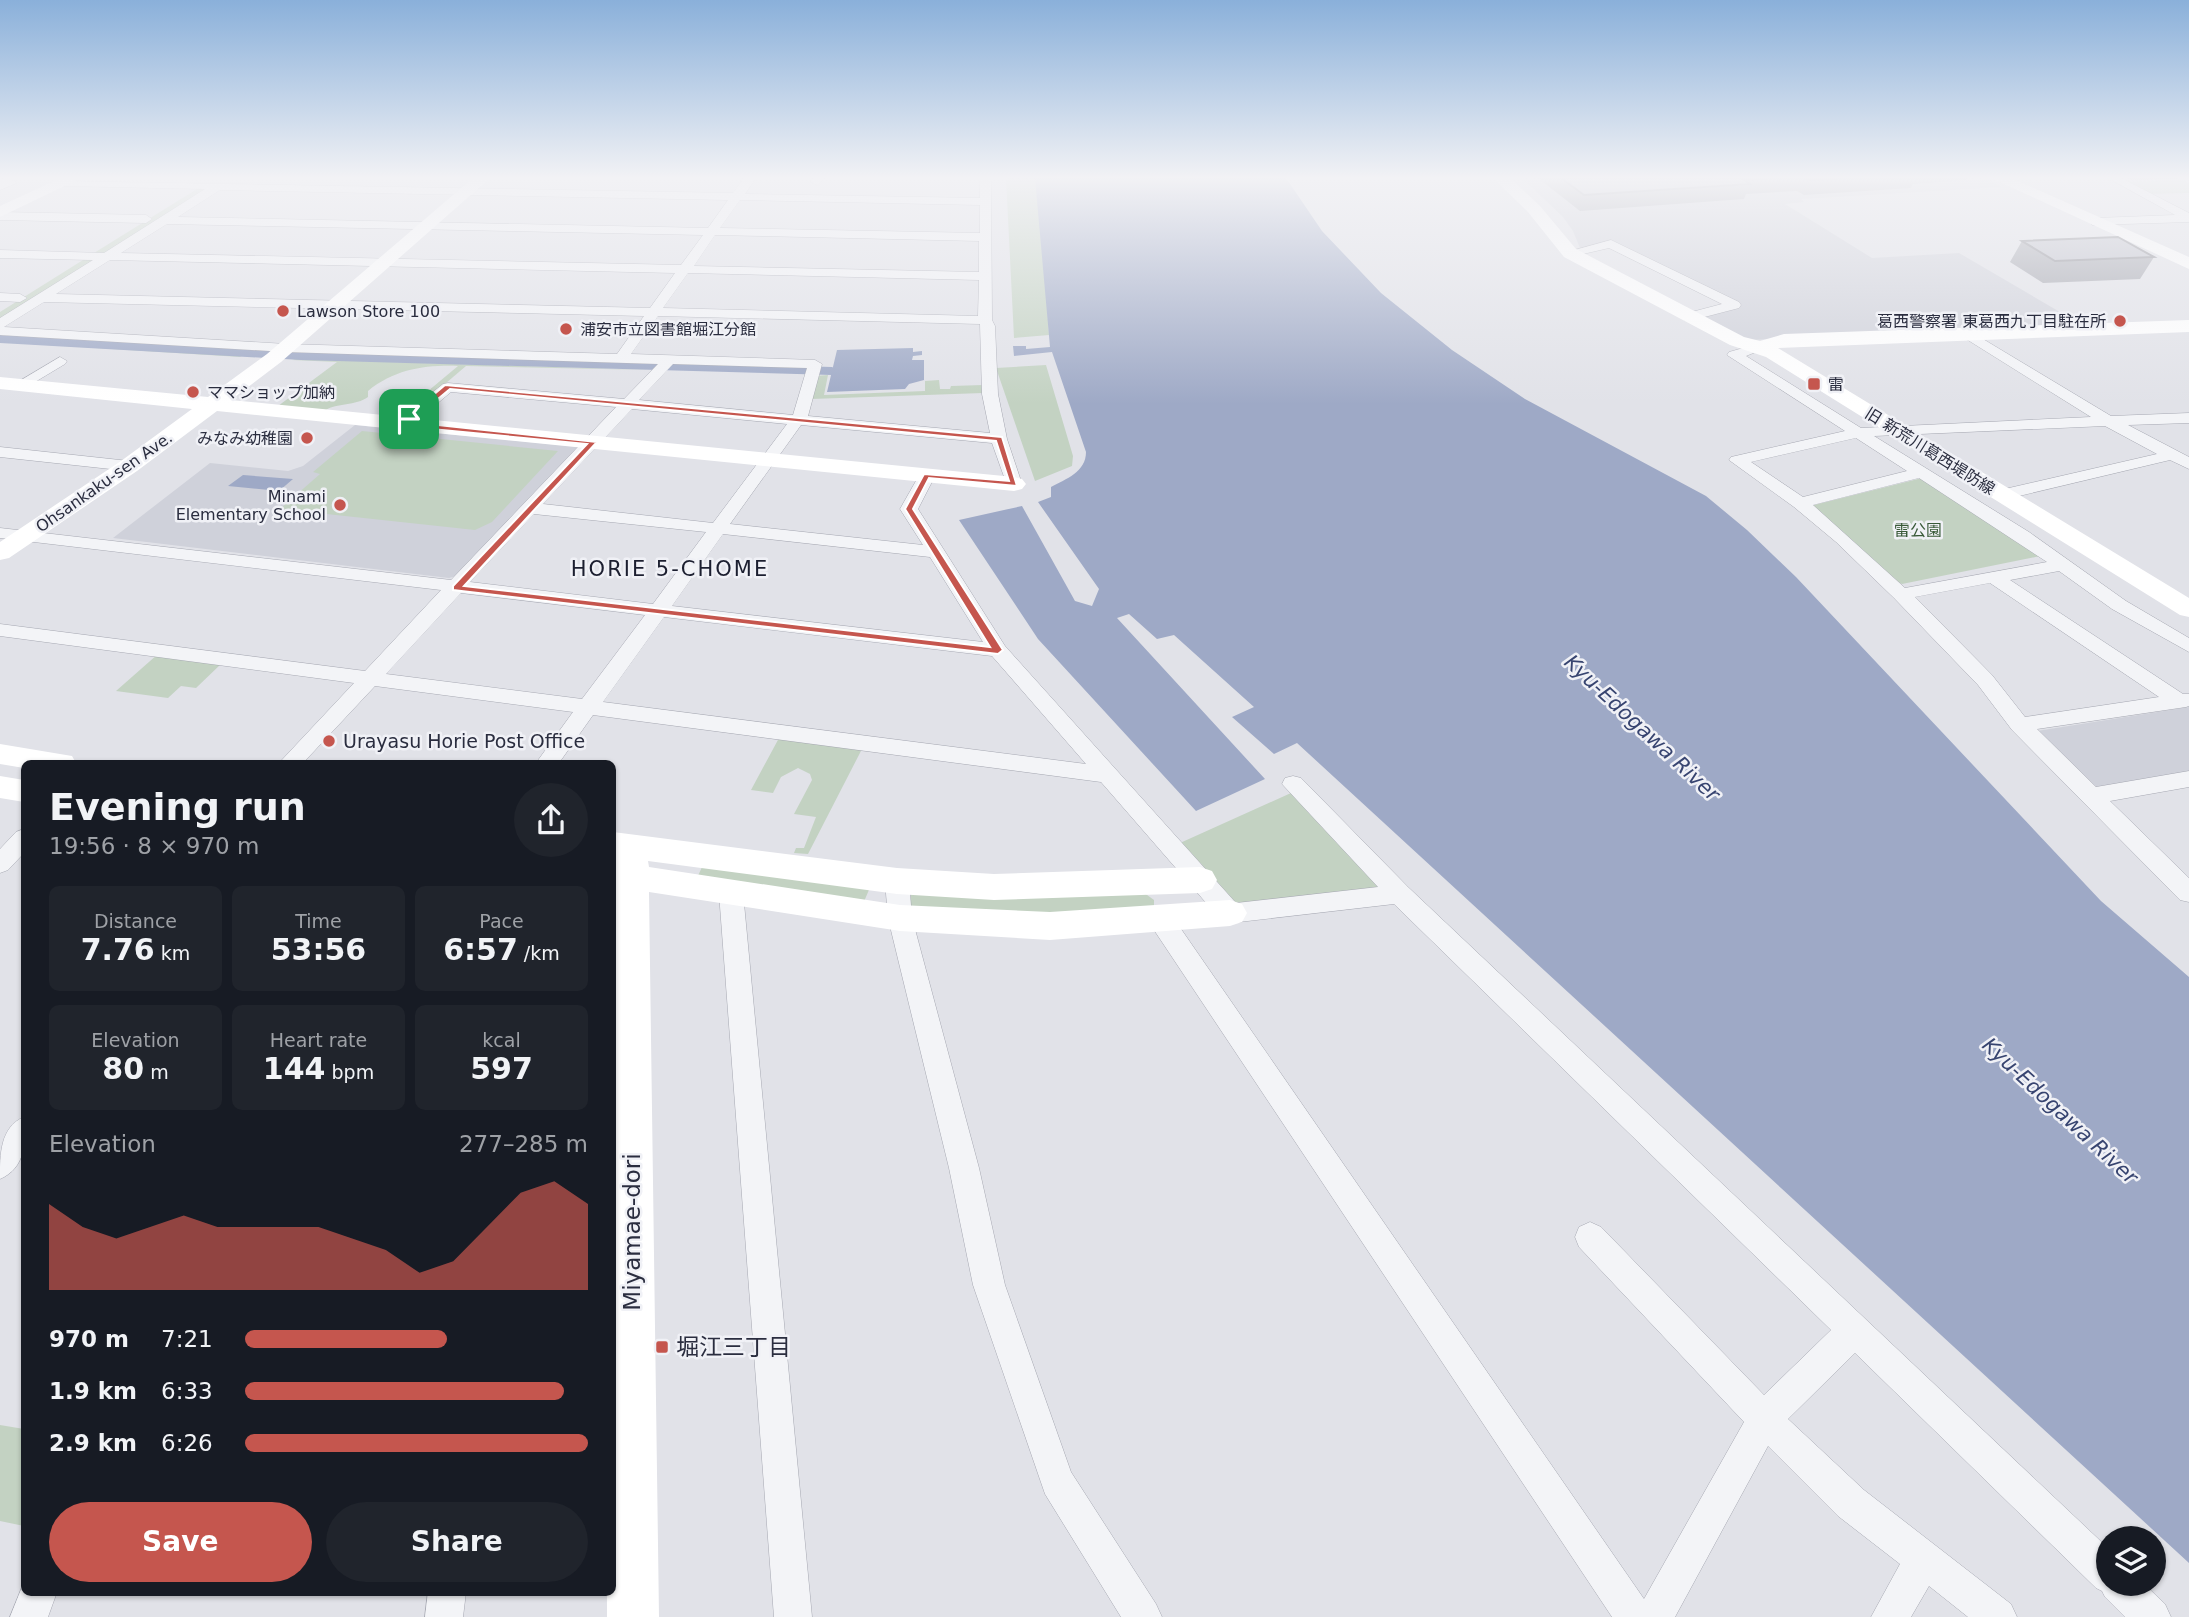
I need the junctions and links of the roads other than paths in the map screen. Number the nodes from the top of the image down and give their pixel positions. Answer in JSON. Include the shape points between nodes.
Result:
{"nodes":[{"id":1,"x":90,"y":253,"type":"edge"},
{"id":2,"x":111,"y":253,"type":"edge"},
{"id":3,"x":394,"y":253,"type":"edge"},
{"id":4,"x":696,"y":253,"type":"edge"},
{"id":5,"x":986,"y":253,"type":"edge"},
{"id":6,"x":1570,"y":253,"type":"edge"},
{"id":7,"x":1630,"y":253,"type":"edge"},
{"id":8,"x":2168,"y":253,"type":"edge"},
{"id":9,"x":0,"y":254,"type":"edge"},
{"id":10,"x":86,"y":256,"type":"junction"},
{"id":11,"x":107,"y":256,"type":"junction"},
{"id":12,"x":383,"y":263,"type":"junction"},
{"id":13,"x":2189,"y":264,"type":"edge"},
{"id":14,"x":685,"y":270,"type":"junction"},
{"id":15,"x":986,"y":276,"type":"junction"},
{"id":16,"x":0,"y":297,"type":"edge"},
{"id":17,"x":20,"y":298,"type":"junction"},
{"id":18,"x":41,"y":298,"type":"junction"},
{"id":19,"x":335,"y":304,"type":"junction"},
{"id":20,"x":0,"y":310,"type":"edge"},
{"id":21,"x":654,"y":312,"type":"junction"},
{"id":22,"x":1689,"y":317,"type":"junction"},
{"id":23,"x":985,"y":320,"type":"junction"},
{"id":24,"x":0,"y":324,"type":"edge"},
{"id":25,"x":2189,"y":326,"type":"edge"},
{"id":26,"x":0,"y":331,"type":"edge"},
{"id":27,"x":1968,"y":334,"type":"junction"},
{"id":28,"x":1761,"y":347,"type":"junction"},
{"id":29,"x":281,"y":352,"type":"junction"},
{"id":30,"x":621,"y":358,"type":"junction"},
{"id":31,"x":60,"y":361,"type":"dead end"},
{"id":32,"x":664,"y":366,"type":"junction"},
{"id":33,"x":10,"y":384,"type":"edge"},
{"id":34,"x":629,"y":404,"type":"junction"},
{"id":35,"x":213,"y":405,"type":"junction"},
{"id":36,"x":2189,"y":418,"type":"edge"},
{"id":37,"x":797,"y":420,"type":"junction"},
{"id":38,"x":2106,"y":420,"type":"junction"},
{"id":39,"x":403,"y":424,"type":"junction"},
{"id":40,"x":1895,"y":429,"type":"junction"},
{"id":41,"x":1857,"y":433,"type":"junction"},
{"id":42,"x":999,"y":439,"type":"junction"},
{"id":43,"x":593,"y":442,"type":"junction"},
{"id":44,"x":0,"y":452,"type":"edge"},
{"id":45,"x":2172,"y":455,"type":"junction"},
{"id":46,"x":767,"y":460,"type":"junction"},
{"id":47,"x":2189,"y":464,"type":"edge"},
{"id":48,"x":129,"y":466,"type":"junction"},
{"id":49,"x":1922,"y":472,"type":"junction"},
{"id":50,"x":927,"y":476,"type":"junction"},
{"id":51,"x":1014,"y":484,"type":"joint"},
{"id":52,"x":2002,"y":495,"type":"junction"},
{"id":53,"x":1800,"y":503,"type":"junction"},
{"id":54,"x":529,"y":508,"type":"junction"},
{"id":55,"x":718,"y":528,"type":"junction"},
{"id":56,"x":0,"y":533,"type":"edge"},
{"id":57,"x":26,"y":536,"type":"junction"},
{"id":58,"x":2089,"y":549,"type":"junction"},
{"id":59,"x":937,"y":552,"type":"junction"},
{"id":60,"x":0,"y":553,"type":"edge"},
{"id":61,"x":2056,"y":561,"type":"junction"},
{"id":62,"x":1993,"y":578,"type":"junction"},
{"id":63,"x":457,"y":588,"type":"junction"},
{"id":64,"x":1901,"y":594,"type":"junction"},
{"id":65,"x":2189,"y":609,"type":"edge"},
{"id":66,"x":657,"y":611,"type":"junction"},
{"id":67,"x":0,"y":630,"type":"edge"},
{"id":68,"x":2189,"y":646,"type":"edge"},
{"id":69,"x":998,"y":650,"type":"junction"},
{"id":70,"x":369,"y":678,"type":"junction"},
{"id":71,"x":2184,"y":700,"type":"edge"},
{"id":72,"x":588,"y":707,"type":"junction"},
{"id":73,"x":2020,"y":725,"type":"junction"},
{"id":74,"x":0,"y":754,"type":"edge"},
{"id":75,"x":41,"y":760,"type":"edge"},
{"id":76,"x":293,"y":760,"type":"edge"},
{"id":77,"x":549,"y":760,"type":"edge"},
{"id":78,"x":1109,"y":775,"type":"junction"},
{"id":79,"x":2189,"y":779,"type":"edge"},
{"id":80,"x":1293,"y":783,"type":"dead end"},
{"id":81,"x":0,"y":787,"type":"edge"},
{"id":82,"x":21,"y":790,"type":"edge"},
{"id":83,"x":2091,"y":796,"type":"junction"},
{"id":84,"x":21,"y":841,"type":"edge"},
{"id":85,"x":622,"y":861,"type":"edge"},
{"id":86,"x":0,"y":864,"type":"edge"},
{"id":87,"x":1200,"y":880,"type":"junction"},
{"id":88,"x":897,"y":881,"type":"junction"},
{"id":89,"x":2189,"y":892,"type":"edge"},
{"id":90,"x":731,"y":893,"type":"junction"},
{"id":91,"x":1399,"y":894,"type":"junction"},
{"id":92,"x":1230,"y":913,"type":"junction"},
{"id":93,"x":900,"y":918,"type":"junction"},
{"id":94,"x":1161,"y":920,"type":"junction"},
{"id":95,"x":21,"y":1134,"type":"edge"},
{"id":96,"x":0,"y":1165,"type":"edge"},
{"id":97,"x":1590,"y":1237,"type":"dead end"},
{"id":98,"x":1854,"y":1331,"type":"junction"},
{"id":99,"x":1764,"y":1419,"type":"junction"},
{"id":100,"x":1923,"y":1561,"type":"junction"},
{"id":101,"x":2096,"y":1563,"type":"edge"},
{"id":102,"x":37,"y":1596,"type":"edge"},
{"id":103,"x":447,"y":1596,"type":"edge"},
{"id":104,"x":2130,"y":1596,"type":"edge"},
{"id":105,"x":29,"y":1617,"type":"edge"},
{"id":106,"x":444,"y":1617,"type":"edge"},
{"id":107,"x":633,"y":1617,"type":"edge"},
{"id":108,"x":793,"y":1617,"type":"edge"},
{"id":109,"x":1143,"y":1617,"type":"edge"},
{"id":110,"x":1633,"y":1617,"type":"edge"},
{"id":111,"x":1655,"y":1617,"type":"edge"},
{"id":112,"x":1890,"y":1617,"type":"edge"},
{"id":113,"x":1998,"y":1617,"type":"edge"},
{"id":114,"x":2152,"y":1617,"type":"edge"}],
"edges":[{"from":1,"to":10,"type":"street"},
{"from":2,"to":11,"type":"street"},
{"from":3,"to":12,"type":"street","name":"Ohsankaku-sen Ave."},
{"from":4,"to":14,"type":"street"},
{"from":5,"to":15,"type":"street"},
{"from":6,"to":22,"type":"street","name":"旧 新荒川葛西堤防線"},
{"from":7,"to":22,"type":"street","via":[[1734,304]]},
{"from":8,"to":13,"type":"street"},
{"from":9,"to":10,"type":"street"},
{"from":10,"to":11,"type":"street"},
{"from":10,"to":17,"type":"street"},
{"from":11,"to":12,"type":"street"},
{"from":11,"to":18,"type":"street"},
{"from":12,"to":14,"type":"street"},
{"from":12,"to":19,"type":"street","name":"Ohsankaku-sen Ave."},
{"from":14,"to":15,"type":"street"},
{"from":14,"to":21,"type":"street"},
{"from":15,"to":23,"type":"street"},
{"from":16,"to":17,"type":"street"},
{"from":17,"to":20,"type":"street"},
{"from":18,"to":19,"type":"street"},
{"from":18,"to":24,"type":"street"},
{"from":19,"to":21,"type":"street"},
{"from":19,"to":29,"type":"street","name":"Ohsankaku-sen Ave."},
{"from":21,"to":23,"type":"street"},
{"from":21,"to":30,"type":"street"},
{"from":22,"to":28,"type":"street","name":"旧 新荒川葛西堤防線","via":[[1737,341]]},
{"from":23,"to":42,"type":"street","via":[[990,394]]},
{"from":25,"to":27,"type":"street"},
{"from":26,"to":29,"type":"street"},
{"from":27,"to":28,"type":"street","via":[[1784,340]]},
{"from":27,"to":38,"type":"street"},
{"from":28,"to":40,"type":"street","name":"旧 新荒川葛西堤防線"},
{"from":28,"to":41,"type":"street","via":[[1734,355]]},
{"from":29,"to":30,"type":"street"},
{"from":29,"to":35,"type":"street","name":"Ohsankaku-sen Ave."},
{"from":30,"to":32,"type":"street"},
{"from":31,"to":33,"type":"street"},
{"from":32,"to":34,"type":"street"},
{"from":32,"to":37,"type":"street","via":[[813,371]]},
{"from":33,"to":35,"type":"street"},
{"from":34,"to":37,"type":"street"},
{"from":34,"to":39,"type":"street","via":[[448,387]]},
{"from":34,"to":43,"type":"street"},
{"from":35,"to":39,"type":"street"},
{"from":35,"to":48,"type":"street","name":"Ohsankaku-sen Ave."},
{"from":36,"to":38,"type":"street"},
{"from":37,"to":42,"type":"street"},
{"from":37,"to":46,"type":"street"},
{"from":38,"to":40,"type":"street"},
{"from":38,"to":45,"type":"street"},
{"from":39,"to":43,"type":"street"},
{"from":40,"to":41,"type":"street"},
{"from":40,"to":52,"type":"street","name":"旧 新荒川葛西堤防線"},
{"from":41,"to":49,"type":"street"},
{"from":41,"to":53,"type":"street","via":[[1737,460]]},
{"from":42,"to":51,"type":"street"},
{"from":43,"to":46,"type":"street"},
{"from":43,"to":54,"type":"street"},
{"from":44,"to":48,"type":"street"},
{"from":45,"to":47,"type":"street"},
{"from":45,"to":52,"type":"street"},
{"from":46,"to":50,"type":"street"},
{"from":46,"to":55,"type":"street"},
{"from":48,"to":57,"type":"street","name":"Ohsankaku-sen Ave."},
{"from":49,"to":53,"type":"street"},
{"from":49,"to":61,"type":"street"},
{"from":50,"to":51,"type":"street"},
{"from":50,"to":59,"type":"street","via":[[909,509]]},
{"from":52,"to":58,"type":"street","name":"旧 新荒川葛西堤防線"},
{"from":53,"to":64,"type":"street"},
{"from":54,"to":55,"type":"street"},
{"from":54,"to":63,"type":"street"},
{"from":55,"to":59,"type":"street"},
{"from":55,"to":66,"type":"street"},
{"from":56,"to":57,"type":"street"},
{"from":57,"to":60,"type":"street","name":"Ohsankaku-sen Ave."},
{"from":57,"to":63,"type":"street"},
{"from":58,"to":61,"type":"street"},
{"from":58,"to":65,"type":"street","name":"旧 新荒川葛西堤防線"},
{"from":59,"to":69,"type":"street"},
{"from":61,"to":62,"type":"street"},
{"from":61,"to":68,"type":"street"},
{"from":62,"to":64,"type":"street"},
{"from":62,"to":71,"type":"street"},
{"from":63,"to":66,"type":"street"},
{"from":63,"to":70,"type":"street"},
{"from":64,"to":73,"type":"street","via":[[1985,680]]},
{"from":66,"to":69,"type":"street"},
{"from":66,"to":72,"type":"street"},
{"from":67,"to":70,"type":"street"},
{"from":69,"to":78,"type":"street"},
{"from":70,"to":72,"type":"street"},
{"from":70,"to":76,"type":"street"},
{"from":71,"to":73,"type":"street"},
{"from":72,"to":77,"type":"street"},
{"from":72,"to":78,"type":"street"},
{"from":73,"to":83,"type":"street"},
{"from":74,"to":75,"type":"street"},
{"from":78,"to":87,"type":"street"},
{"from":79,"to":83,"type":"street"},
{"from":80,"to":91,"type":"street"},
{"from":81,"to":82,"type":"street"},
{"from":83,"to":89,"type":"street"},
{"from":84,"to":86,"type":"street"},
{"from":85,"to":88,"type":"street"},
{"from":85,"to":90,"type":"street"},
{"from":85,"to":107,"type":"street","name":"Miyamae-dori"},
{"from":87,"to":88,"type":"street","via":[[993,887]]},
{"from":87,"to":92,"type":"street"},
{"from":88,"to":93,"type":"street"},
{"from":90,"to":93,"type":"street"},
{"from":90,"to":108,"type":"street"},
{"from":91,"to":92,"type":"street"},
{"from":91,"to":98,"type":"street"},
{"from":92,"to":94,"type":"street"},
{"from":93,"to":94,"type":"street","via":[[1050,926]]},
{"from":93,"to":109,"type":"street","via":[[989,1284],[1057,1482]]},
{"from":94,"to":110,"type":"street"},
{"from":95,"to":96,"type":"street"},
{"from":97,"to":99,"type":"street"},
{"from":98,"to":99,"type":"street"},
{"from":98,"to":101,"type":"street"},
{"from":99,"to":100,"type":"street","via":[[1851,1503]]},
{"from":99,"to":111,"type":"street"},
{"from":100,"to":112,"type":"street"},
{"from":100,"to":113,"type":"street"},
{"from":102,"to":105,"type":"street"},
{"from":103,"to":106,"type":"street"},
{"from":104,"to":114,"type":"street"}]}
